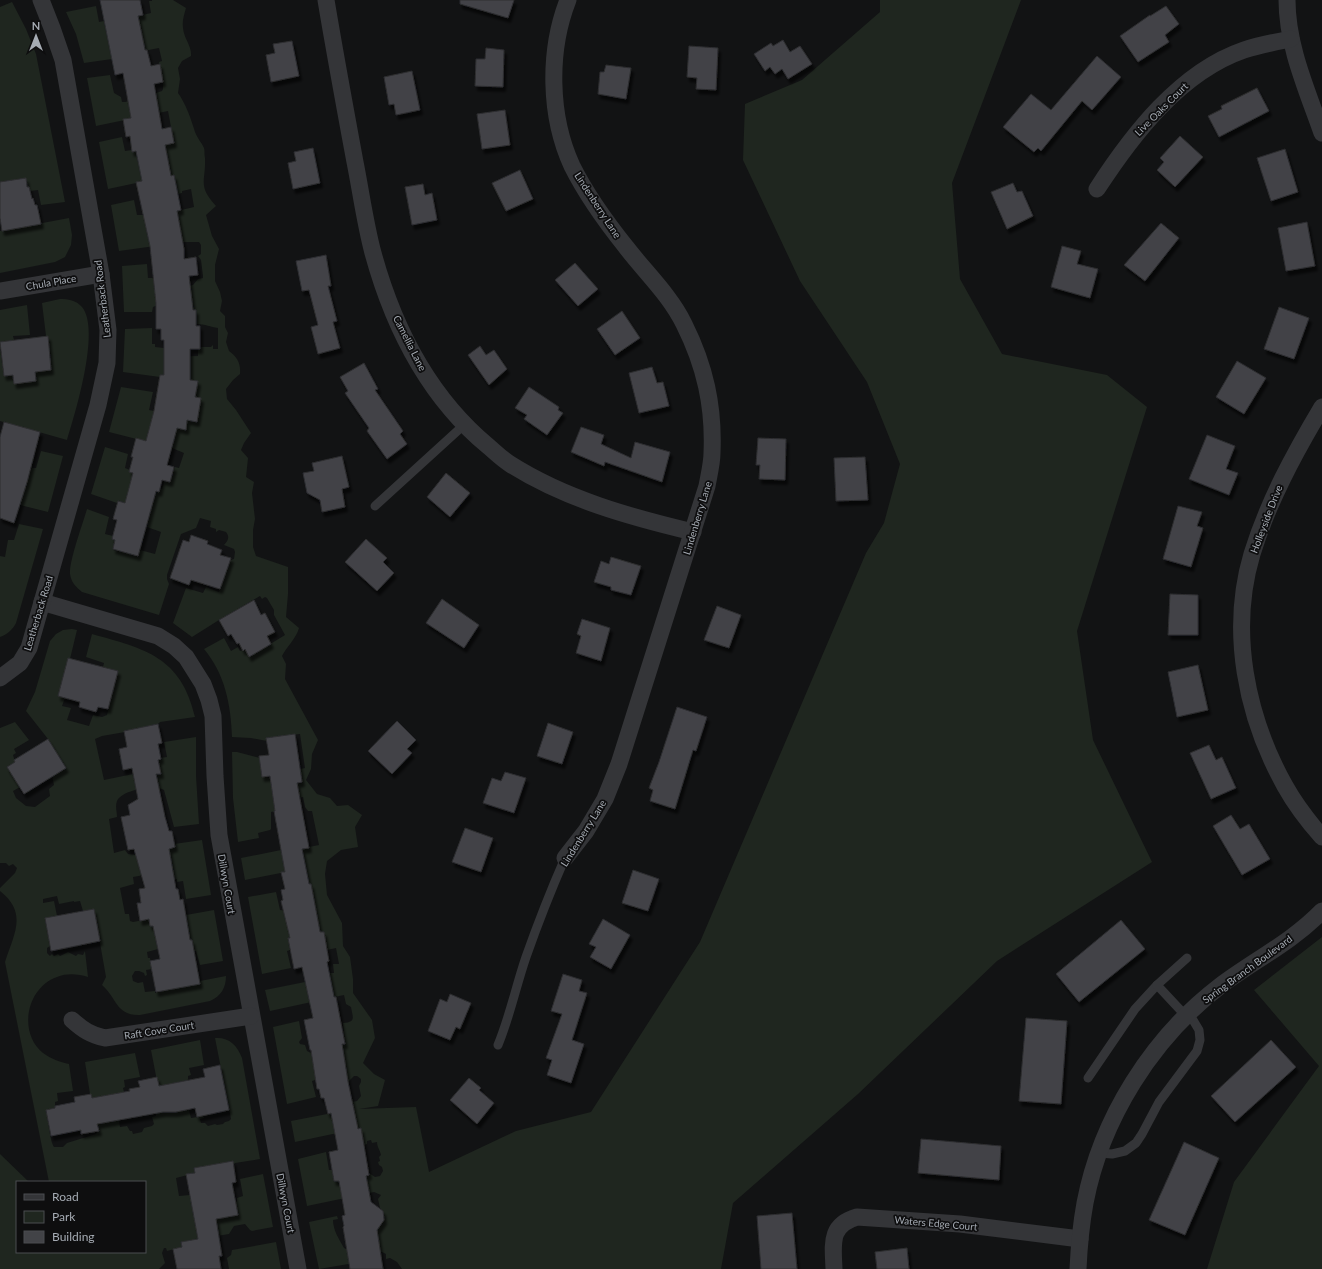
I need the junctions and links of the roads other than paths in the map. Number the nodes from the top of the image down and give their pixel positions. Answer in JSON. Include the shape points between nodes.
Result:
{"nodes":[{"id":1,"x":41,"y":0,"type":"edge"},
{"id":2,"x":326,"y":0,"type":"edge"},
{"id":3,"x":568,"y":0,"type":"edge"},
{"id":4,"x":1287,"y":0,"type":"edge"},
{"id":5,"x":1292,"y":39,"type":"junction"},
{"id":6,"x":1322,"y":133,"type":"edge"},
{"id":7,"x":1097,"y":189,"type":"dead end"},
{"id":8,"x":101,"y":274,"type":"junction"},
{"id":9,"x":0,"y":291,"type":"edge"},
{"id":10,"x":1322,"y":407,"type":"edge"},
{"id":11,"x":465,"y":424,"type":"junction"},
{"id":12,"x":375,"y":506,"type":"dead end"},
{"id":13,"x":693,"y":532,"type":"junction"},
{"id":14,"x":42,"y":602,"type":"junction"},
{"id":15,"x":0,"y":678,"type":"edge"},
{"id":16,"x":1322,"y":837,"type":"edge"},
{"id":17,"x":565,"y":858,"type":"joint"},
{"id":18,"x":1322,"y":911,"type":"edge"},
{"id":19,"x":1187,"y":958,"type":"dead end"},
{"id":20,"x":1157,"y":985,"type":"junction"},
{"id":21,"x":1185,"y":1015,"type":"junction"},
{"id":22,"x":251,"y":1016,"type":"junction"},
{"id":23,"x":72,"y":1020,"type":"dead end"},
{"id":24,"x":498,"y":1044,"type":"dead end"},
{"id":25,"x":1088,"y":1078,"type":"dead end"},
{"id":26,"x":1099,"y":1153,"type":"junction"},
{"id":27,"x":1080,"y":1239,"type":"junction"},
{"id":28,"x":298,"y":1269,"type":"edge"},
{"id":29,"x":834,"y":1269,"type":"edge"},
{"id":30,"x":1078,"y":1269,"type":"edge"}],
"edges":[{"from":1,"to":8,"type":"street","name":"Leatherback Road","via":[[63,60]]},
{"from":2,"to":11,"type":"street","name":"Camellia Lane","via":[[373,252],[380,274],[411,350],[427,378]]},
{"from":3,"to":13,"type":"street","name":"Lindenberry Lane","via":[[562,14],[556,44],[554,75],[556,110],[572,166],[595,204],[626,247],[666,294],[684,323],[700,359],[708,391],[712,416],[712,454],[708,486]]},
{"from":4,"to":5,"type":"street"},
{"from":5,"to":6,"type":"street"},
{"from":5,"to":7,"type":"street","name":"Live Oaks Court","via":[[1243,51],[1220,61],[1193,78],[1145,122],[1119,154]]},
{"from":8,"to":9,"type":"street","name":"Chula Place"},
{"from":8,"to":14,"type":"street","name":"Leatherback Road","via":[[108,330],[107,363],[98,405]]},
{"from":10,"to":16,"type":"street","name":"Holleyside Drive","via":[[1279,484],[1262,525],[1252,555],[1242,618],[1242,647],[1255,717],[1285,787]]},
{"from":11,"to":12,"type":"lane"},
{"from":11,"to":13,"type":"street","name":"Camellia Lane","via":[[509,464],[546,483],[607,509]]},
{"from":13,"to":17,"type":"street","name":"Lindenberry Lane","via":[[605,799],[586,831]]},
{"from":14,"to":15,"type":"street","name":"Leatherback Road","via":[[29,648],[20,663]]},
{"from":14,"to":22,"type":"street","name":"Dillwyn Court","via":[[158,636],[186,657],[203,684],[213,716],[219,835]]},
{"from":17,"to":24,"type":"lane","name":"Lindenberry Lane","via":[[526,958]]},
{"from":18,"to":21,"type":"street","name":"Spring Branch Boulevard","via":[[1270,953],[1219,987]]},
{"from":19,"to":20,"type":"lane"},
{"from":20,"to":21,"type":"lane"},
{"from":20,"to":25,"type":"lane","via":[[1134,1009]]},
{"from":21,"to":26,"type":"street","name":"Spring Branch Boulevard","via":[[1136,1077],[1115,1115]]},
{"from":21,"to":26,"type":"lane","via":[[1193,1020],[1199,1030],[1197,1051],[1159,1102],[1136,1143],[1125,1151]]},
{"from":22,"to":23,"type":"street","name":"Raft Cove Court","via":[[105,1038],[94,1036]]},
{"from":22,"to":28,"type":"street","name":"Dillwyn Court"},
{"from":26,"to":27,"type":"street","name":"Spring Branch Boulevard","via":[[1085,1202]]},
{"from":27,"to":29,"type":"street","name":"Waters Edge Court","via":[[960,1224],[858,1217],[847,1220],[838,1229],[834,1239]]},
{"from":27,"to":30,"type":"street","name":"Spring Branch Boulevard"}]}
